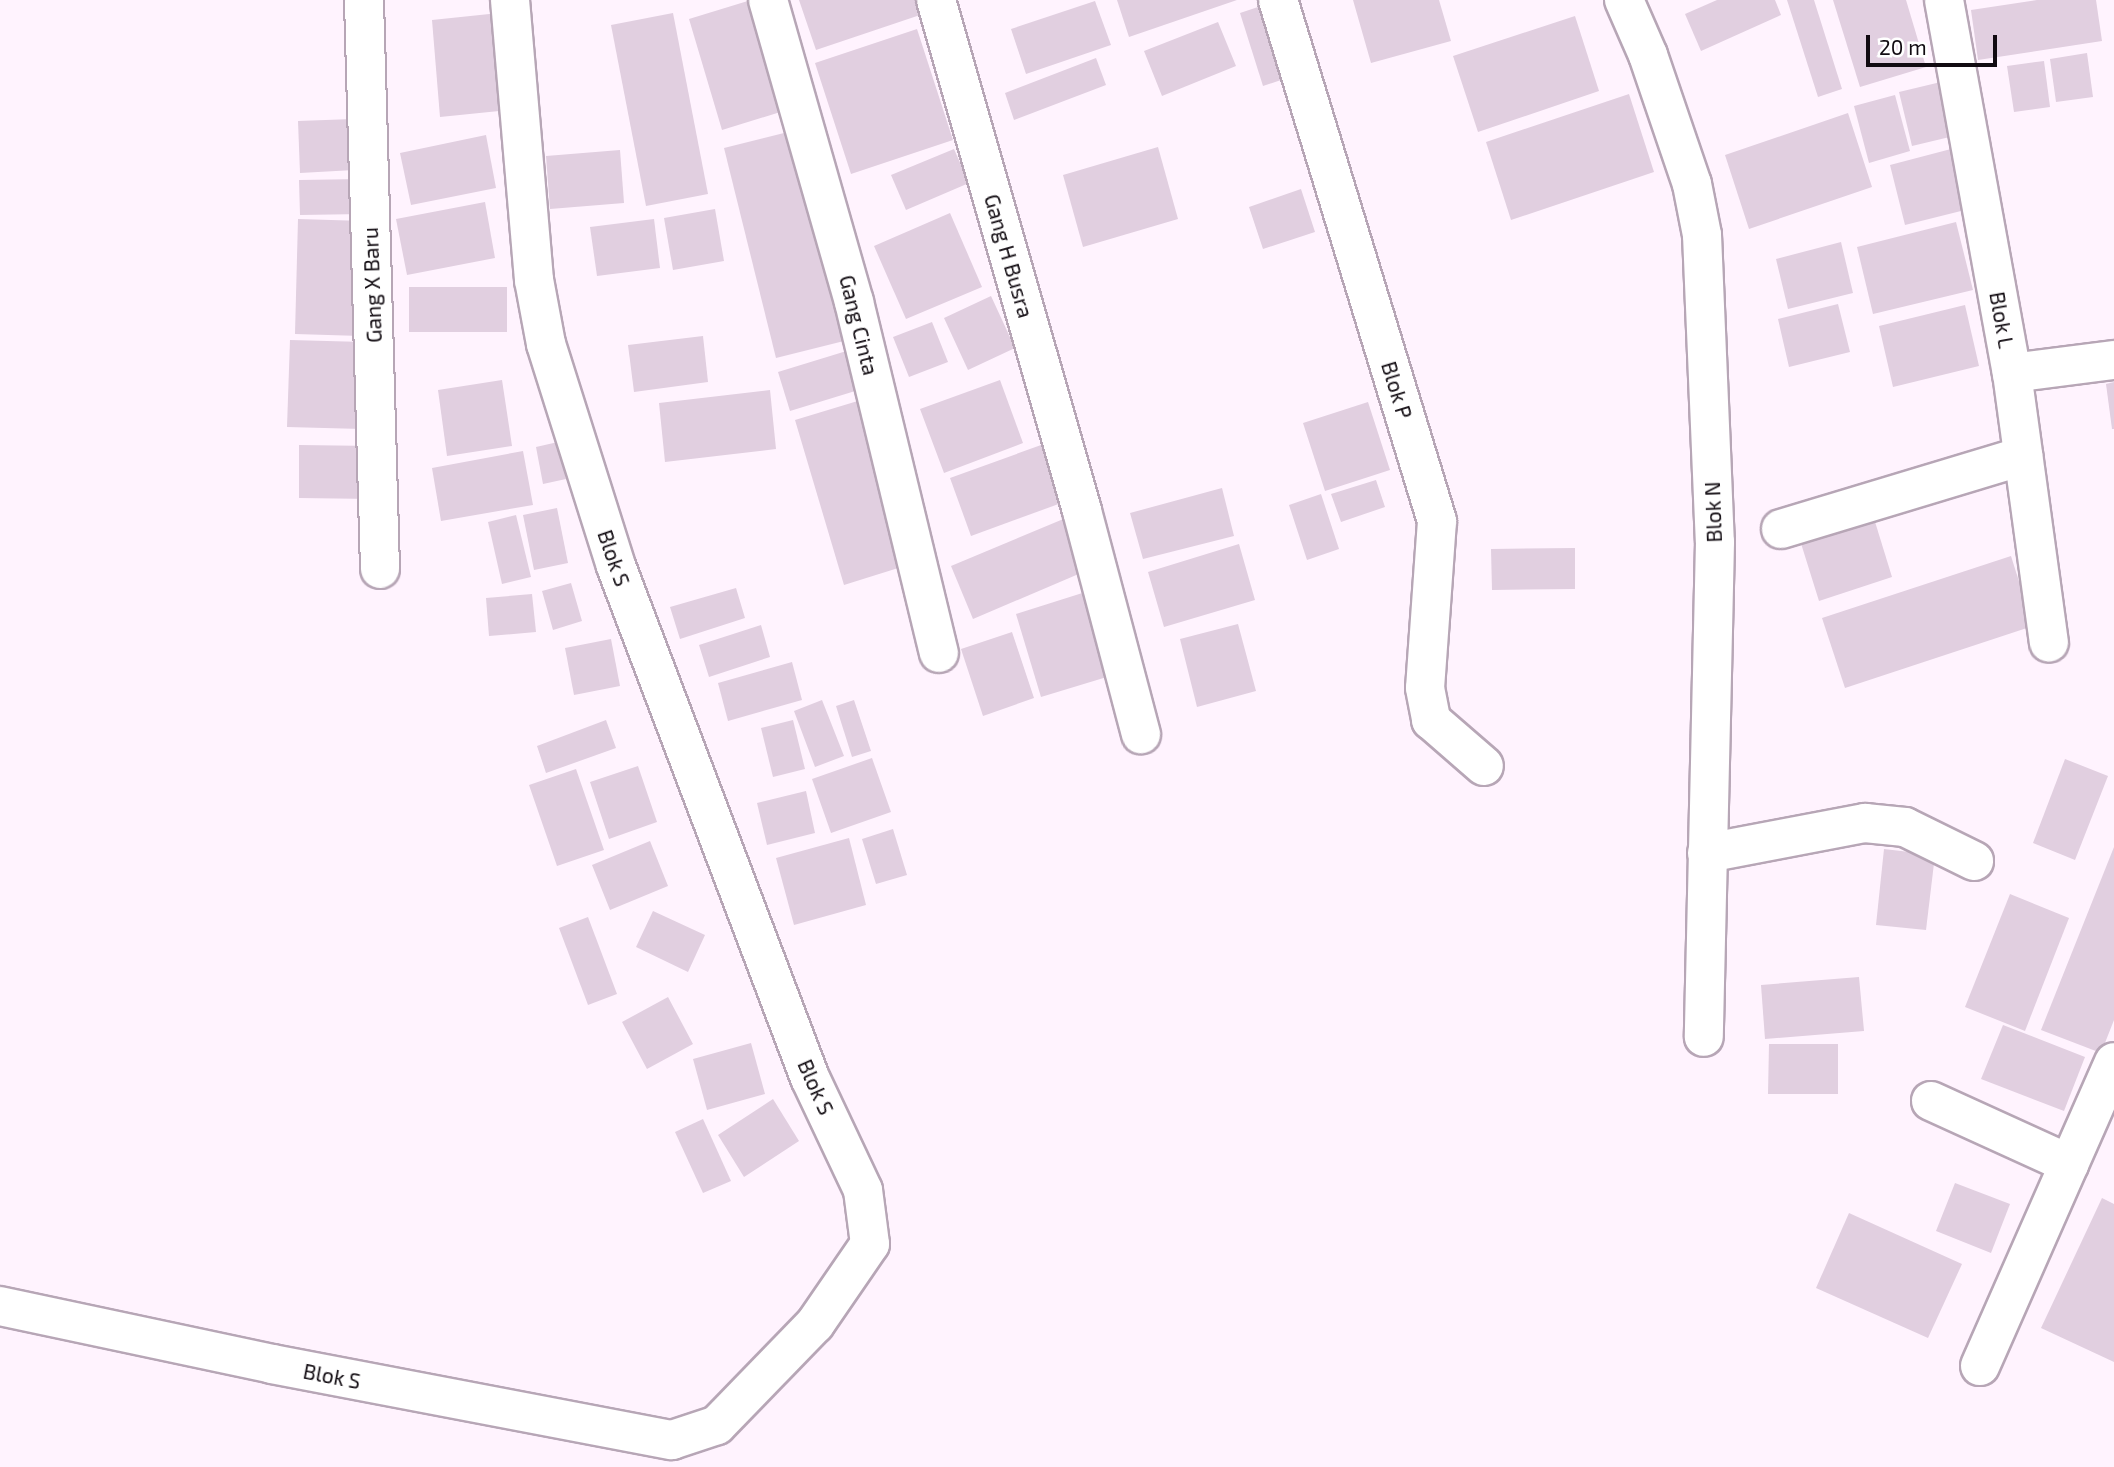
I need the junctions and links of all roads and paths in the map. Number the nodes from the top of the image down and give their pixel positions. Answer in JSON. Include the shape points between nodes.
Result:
{"nodes":[{"id":1,"x":364,"y":0,"type":"edge"},
{"id":2,"x":510,"y":0,"type":"edge"},
{"id":3,"x":768,"y":0,"type":"edge"},
{"id":4,"x":936,"y":0,"type":"edge"},
{"id":5,"x":1278,"y":0,"type":"edge"},
{"id":6,"x":1624,"y":0,"type":"edge"},
{"id":7,"x":1944,"y":0,"type":"edge"},
{"id":8,"x":2114,"y":360,"type":"edge"},
{"id":9,"x":2012,"y":373,"type":"junction"},
{"id":10,"x":2023,"y":456,"type":"junction"},
{"id":11,"x":1781,"y":529,"type":"dead end"},
{"id":12,"x":380,"y":569,"type":"dead end"},
{"id":13,"x":2049,"y":642,"type":"dead end"},
{"id":14,"x":939,"y":653,"type":"dead end"},
{"id":15,"x":1141,"y":734,"type":"dead end"},
{"id":16,"x":1484,"y":766,"type":"dead end"},
{"id":17,"x":1707,"y":853,"type":"junction"},
{"id":18,"x":1974,"y":861,"type":"dead end"},
{"id":19,"x":1704,"y":1037,"type":"dead end"},
{"id":20,"x":2114,"y":1062,"type":"edge"},
{"id":21,"x":1931,"y":1101,"type":"dead end"},
{"id":22,"x":2069,"y":1164,"type":"junction"},
{"id":23,"x":0,"y":1306,"type":"edge"},
{"id":24,"x":1980,"y":1366,"type":"dead end"}],
"edges":[{"from":1,"to":12,"type":"street","name":"Gang X Baru"},
{"from":2,"to":23,"type":"street","name":"Blok S","via":[[534,280],[546,344],[626,592],[810,1078],[863,1190],[870,1244],[815,1324],[717,1425],[672,1440],[272,1364]]},
{"from":3,"to":14,"type":"street","name":"Gang Cinta","via":[[854,302]]},
{"from":4,"to":15,"type":"street","name":"Gang H Busra","via":[[1083,511]]},
{"from":5,"to":16,"type":"street","name":"Blok P","via":[[1437,522],[1425,688],[1431,720]]},
{"from":6,"to":17,"type":"street","name":"Blok N","via":[[1692,184],[1702,235],[1715,542]]},
{"from":7,"to":9,"type":"street","name":"Blok L"},
{"from":8,"to":9,"type":"street"},
{"from":9,"to":10,"type":"street","name":"Blok L"},
{"from":10,"to":11,"type":"street"},
{"from":10,"to":13,"type":"street","name":"Blok L"},
{"from":17,"to":18,"type":"street","via":[[1865,823],[1905,827]]},
{"from":17,"to":19,"type":"street","name":"Blok N"},
{"from":20,"to":22,"type":"street"},
{"from":21,"to":22,"type":"street"},
{"from":22,"to":24,"type":"street"}]}
